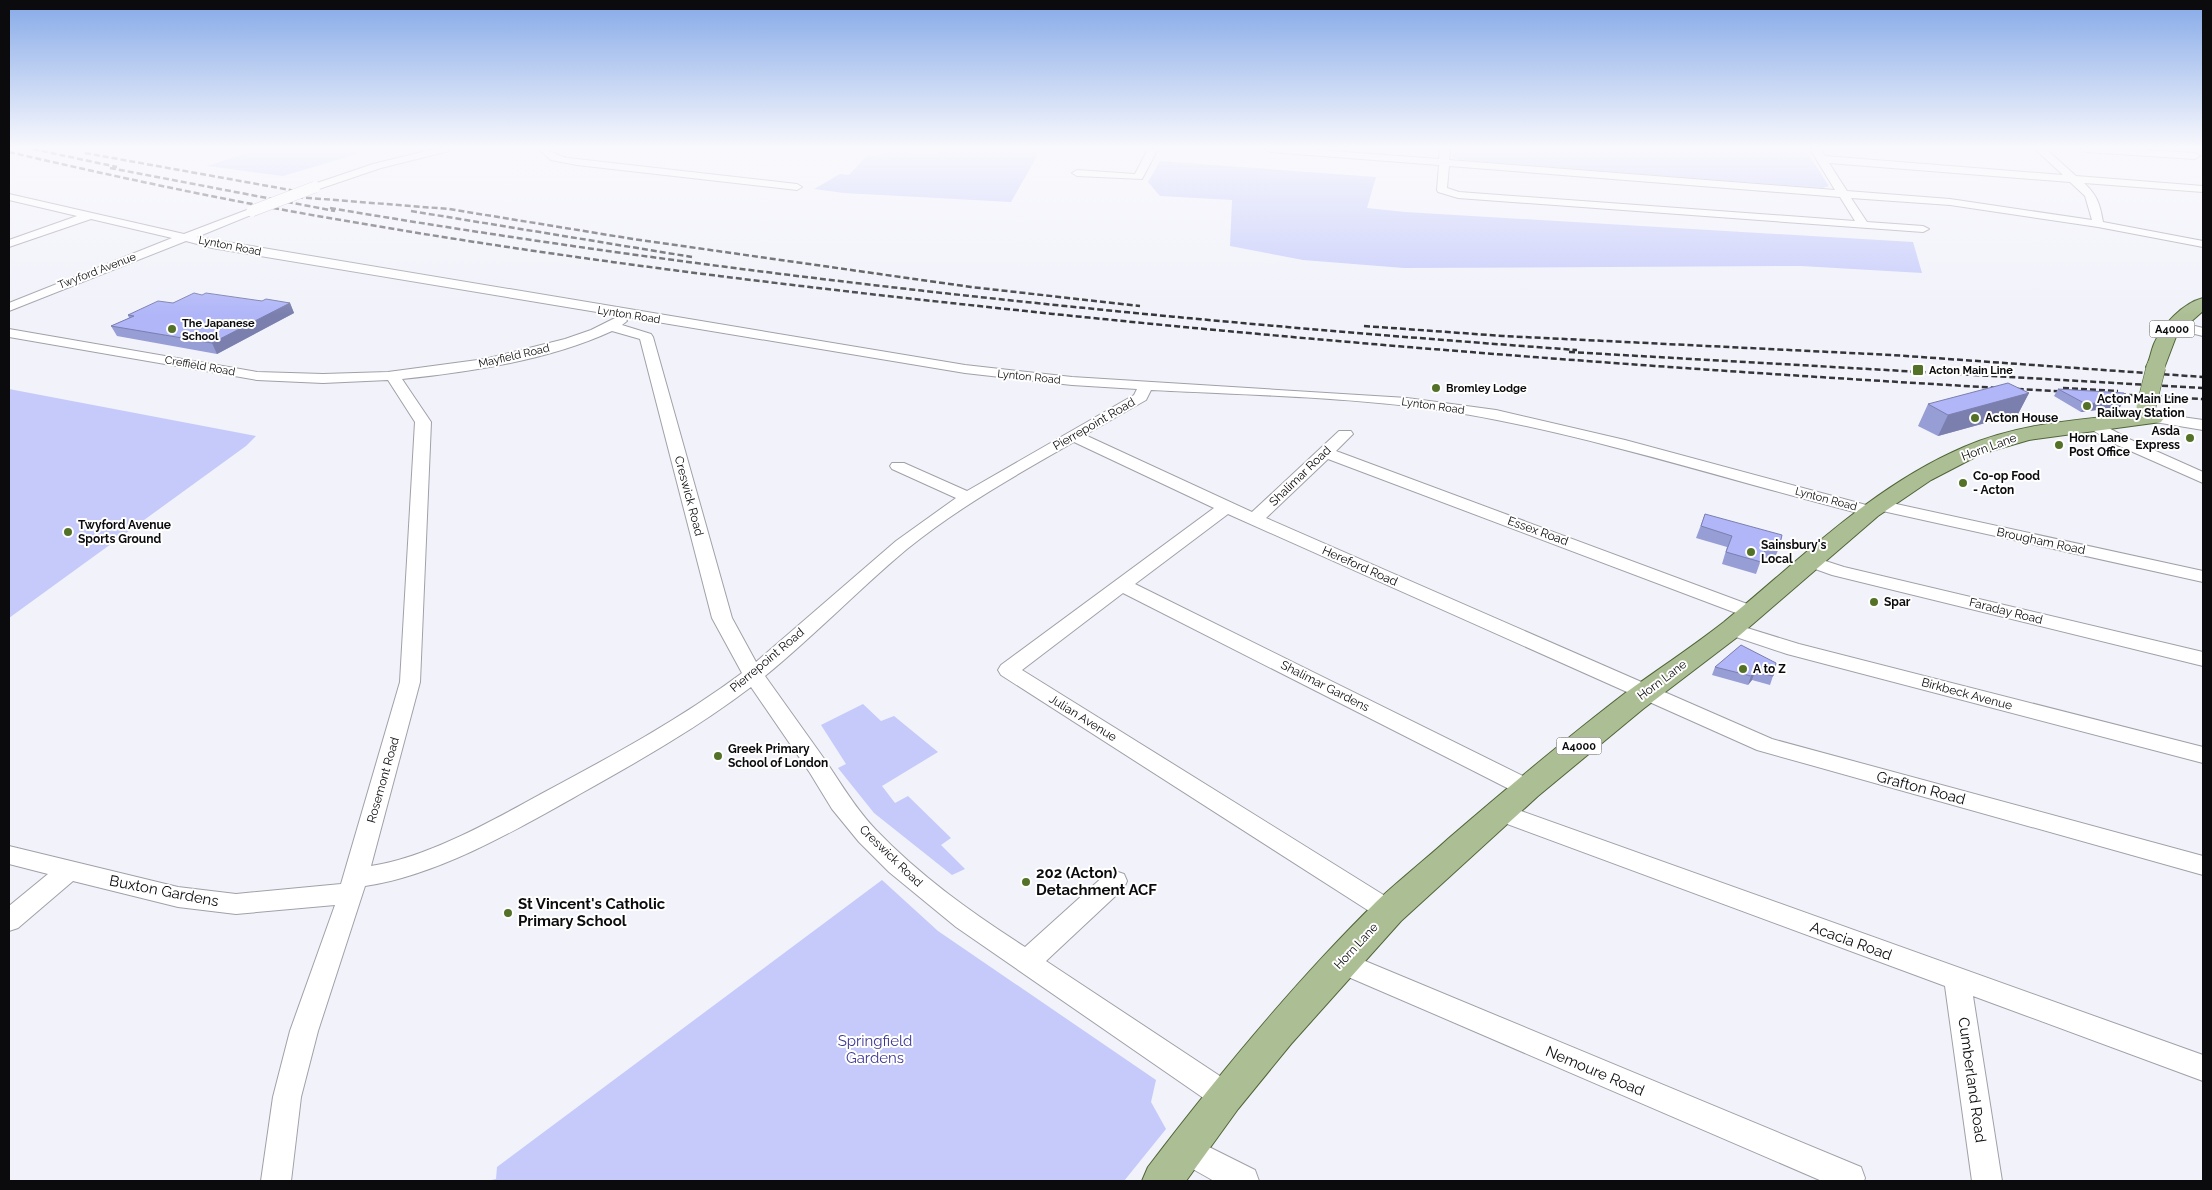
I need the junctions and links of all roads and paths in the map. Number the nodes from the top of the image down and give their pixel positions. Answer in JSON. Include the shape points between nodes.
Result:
{"nodes":[{"id":1,"x":41,"y":205,"type":"edge"},
{"id":2,"x":271,"y":205,"type":"edge"},
{"id":3,"x":1577,"y":205,"type":"edge"},
{"id":4,"x":1850,"y":205,"type":"edge"},
{"id":5,"x":1974,"y":205,"type":"edge"},
{"id":6,"x":2094,"y":205,"type":"edge"},
{"id":7,"x":89,"y":216,"type":"junction"},
{"id":8,"x":2098,"y":224,"type":"junction"},
{"id":9,"x":1863,"y":225,"type":"junction"},
{"id":10,"x":1923,"y":229,"type":"dead end"},
{"id":11,"x":186,"y":237,"type":"junction"},
{"id":12,"x":9,"y":244,"type":"edge"},
{"id":13,"x":2203,"y":244,"type":"edge"},
{"id":14,"x":2203,"y":303,"type":"edge"},
{"id":15,"x":9,"y":307,"type":"edge"},
{"id":16,"x":630,"y":315,"type":"junction"},
{"id":17,"x":2174,"y":325,"type":"junction"},
{"id":18,"x":611,"y":326,"type":"junction"},
{"id":19,"x":2203,"y":332,"type":"edge"},
{"id":20,"x":9,"y":333,"type":"edge"},
{"id":21,"x":393,"y":377,"type":"junction"},
{"id":22,"x":1145,"y":386,"type":"junction"},
{"id":23,"x":2150,"y":413,"type":"junction"},
{"id":24,"x":2094,"y":425,"type":"junction"},
{"id":25,"x":2203,"y":425,"type":"edge"},
{"id":26,"x":1345,"y":434,"type":"dead end"},
{"id":27,"x":1074,"y":436,"type":"junction"},
{"id":28,"x":1325,"y":452,"type":"junction"},
{"id":29,"x":898,"y":466,"type":"dead end"},
{"id":30,"x":2203,"y":478,"type":"edge"},
{"id":31,"x":969,"y":498,"type":"junction"},
{"id":32,"x":1226,"y":507,"type":"junction"},
{"id":33,"x":1874,"y":508,"type":"junction"},
{"id":34,"x":1254,"y":519,"type":"junction"},
{"id":35,"x":1810,"y":561,"type":"junction"},
{"id":36,"x":2203,"y":576,"type":"edge"},
{"id":37,"x":1122,"y":585,"type":"junction"},
{"id":38,"x":1741,"y":620,"type":"junction"},
{"id":39,"x":2203,"y":659,"type":"edge"},
{"id":40,"x":753,"y":675,"type":"junction"},
{"id":41,"x":1646,"y":692,"type":"junction"},
{"id":42,"x":2203,"y":755,"type":"edge"},
{"id":43,"x":1527,"y":788,"type":"junction"},
{"id":44,"x":1499,"y":812,"type":"junction"},
{"id":45,"x":9,"y":855,"type":"edge"},
{"id":46,"x":2203,"y":866,"type":"edge"},
{"id":47,"x":68,"y":871,"type":"junction"},
{"id":48,"x":1115,"y":881,"type":"dead end"},
{"id":49,"x":353,"y":885,"type":"junction"},
{"id":50,"x":1388,"y":911,"type":"junction"},
{"id":51,"x":9,"y":920,"type":"edge"},
{"id":52,"x":1027,"y":962,"type":"junction"},
{"id":53,"x":1341,"y":962,"type":"junction"},
{"id":54,"x":1957,"y":979,"type":"junction"},
{"id":55,"x":2203,"y":1068,"type":"edge"},
{"id":56,"x":1225,"y":1096,"type":"junction"},
{"id":57,"x":1185,"y":1149,"type":"junction"},
{"id":58,"x":1850,"y":1178,"type":"dead end"},
{"id":59,"x":276,"y":1181,"type":"edge"},
{"id":60,"x":1162,"y":1181,"type":"edge"},
{"id":61,"x":1244,"y":1181,"type":"edge"},
{"id":62,"x":1987,"y":1181,"type":"edge"}],
"edges":[{"from":1,"to":7,"type":"street"},
{"from":2,"to":11,"type":"street","name":"Twyford Avenue","bridge":true},
{"from":3,"to":9,"type":"street"},
{"from":4,"to":9,"type":"street"},
{"from":5,"to":8,"type":"street"},
{"from":6,"to":8,"type":"street"},
{"from":7,"to":11,"type":"street"},
{"from":7,"to":12,"type":"street"},
{"from":8,"to":13,"type":"street"},
{"from":9,"to":10,"type":"street"},
{"from":11,"to":15,"type":"street","name":"Twyford Avenue"},
{"from":11,"to":16,"type":"street","name":"Lynton Road","via":[[222,246]]},
{"from":14,"to":17,"type":"main road","number":"A4000"},
{"from":16,"to":18,"type":"street","name":"Mayfield Road"},
{"from":16,"to":22,"type":"street","name":"Lynton Road","via":[[965,369]]},
{"from":17,"to":19,"type":"street"},
{"from":17,"to":23,"type":"main road","number":"A4000","bridge":true,"via":[[2163,343],[2156,367]]},
{"from":18,"to":21,"type":"street","name":"Mayfield Road","via":[[573,342],[523,354]]},
{"from":18,"to":40,"type":"street","name":"Creswick Road","via":[[646,337],[722,618]]},
{"from":20,"to":21,"type":"street","name":"Creffield Road","via":[[257,376],[298,379]]},
{"from":21,"to":49,"type":"street","name":"Rosemont Road","via":[[423,422],[410,682]]},
{"from":22,"to":27,"type":"street","name":"Pierrepoint Road","via":[[1141,397]]},
{"from":22,"to":33,"type":"street","name":"Lynton Road","via":[[1407,402],[1496,415]]},
{"from":23,"to":24,"type":"main road","name":"Horn Lane","number":"A4000"},
{"from":23,"to":25,"type":"street"},
{"from":24,"to":30,"type":"street","via":[[2122,442]]},
{"from":24,"to":33,"type":"main road","name":"Horn Lane","number":"A4000","via":[[2026,434],[1974,450],[1923,475]]},
{"from":26,"to":28,"type":"street","name":"Shalimar Road"},
{"from":27,"to":31,"type":"street","name":"Pierrepoint Road"},
{"from":27,"to":32,"type":"street","name":"Hereford Road"},
{"from":28,"to":34,"type":"street","name":"Shalimar Road"},
{"from":28,"to":38,"type":"street","name":"Essex Road"},
{"from":29,"to":31,"type":"street"},
{"from":31,"to":40,"type":"street","name":"Pierrepoint Road","via":[[925,526]]},
{"from":32,"to":34,"type":"street","name":"Hereford Road"},
{"from":32,"to":37,"type":"street","name":"Julian Avenue"},
{"from":33,"to":35,"type":"main road","name":"Horn Lane","number":"A4000"},
{"from":33,"to":36,"type":"street","name":"Brougham Road"},
{"from":34,"to":41,"type":"street","name":"Hereford Road"},
{"from":35,"to":38,"type":"main road","name":"Horn Lane","number":"A4000"},
{"from":35,"to":39,"type":"street","name":"Faraday Road"},
{"from":37,"to":43,"type":"street","name":"Shalimar Gardens"},
{"from":37,"to":50,"type":"street","name":"Julian Avenue","via":[[1008,670]]},
{"from":38,"to":41,"type":"main road","name":"Horn Lane","number":"A4000"},
{"from":38,"to":42,"type":"street","name":"Birkbeck Avenue","via":[[1794,649]]},
{"from":40,"to":49,"type":"street","name":"Pierrepoint Road","via":[[622,760],[518,818],[402,868]]},
{"from":40,"to":52,"type":"street","name":"Creswick Road","via":[[867,836],[932,894]]},
{"from":41,"to":43,"type":"main road","name":"Horn Lane","number":"A4000"},
{"from":41,"to":46,"type":"street","name":"Grafton Road","via":[[1765,745]]},
{"from":43,"to":44,"type":"main road","name":"Horn Lane","number":"A4000"},
{"from":44,"to":50,"type":"main road","name":"Horn Lane","number":"A4000"},
{"from":44,"to":54,"type":"street","name":"Acacia Road"},
{"from":45,"to":47,"type":"street","name":"Buxton Gardens"},
{"from":47,"to":49,"type":"street","name":"Buxton Gardens","via":[[178,897],[236,904]]},
{"from":47,"to":51,"type":"street"},
{"from":48,"to":52,"type":"street"},
{"from":49,"to":59,"type":"street","name":"Rosemont Road","via":[[304,1031],[287,1097]]},
{"from":50,"to":53,"type":"main road","name":"Horn Lane","number":"A4000"},
{"from":52,"to":56,"type":"street","name":"Creswick Road"},
{"from":53,"to":56,"type":"main road","name":"Horn Lane","number":"A4000"},
{"from":53,"to":58,"type":"street","name":"Nemoure Road"},
{"from":54,"to":55,"type":"street","name":"Acacia Road"},
{"from":54,"to":62,"type":"street","name":"Cumberland Road"},
{"from":56,"to":57,"type":"main road","name":"Horn Lane","number":"A4000"},
{"from":57,"to":60,"type":"main road","name":"Horn Lane","number":"A4000"},
{"from":57,"to":61,"type":"street"}]}
